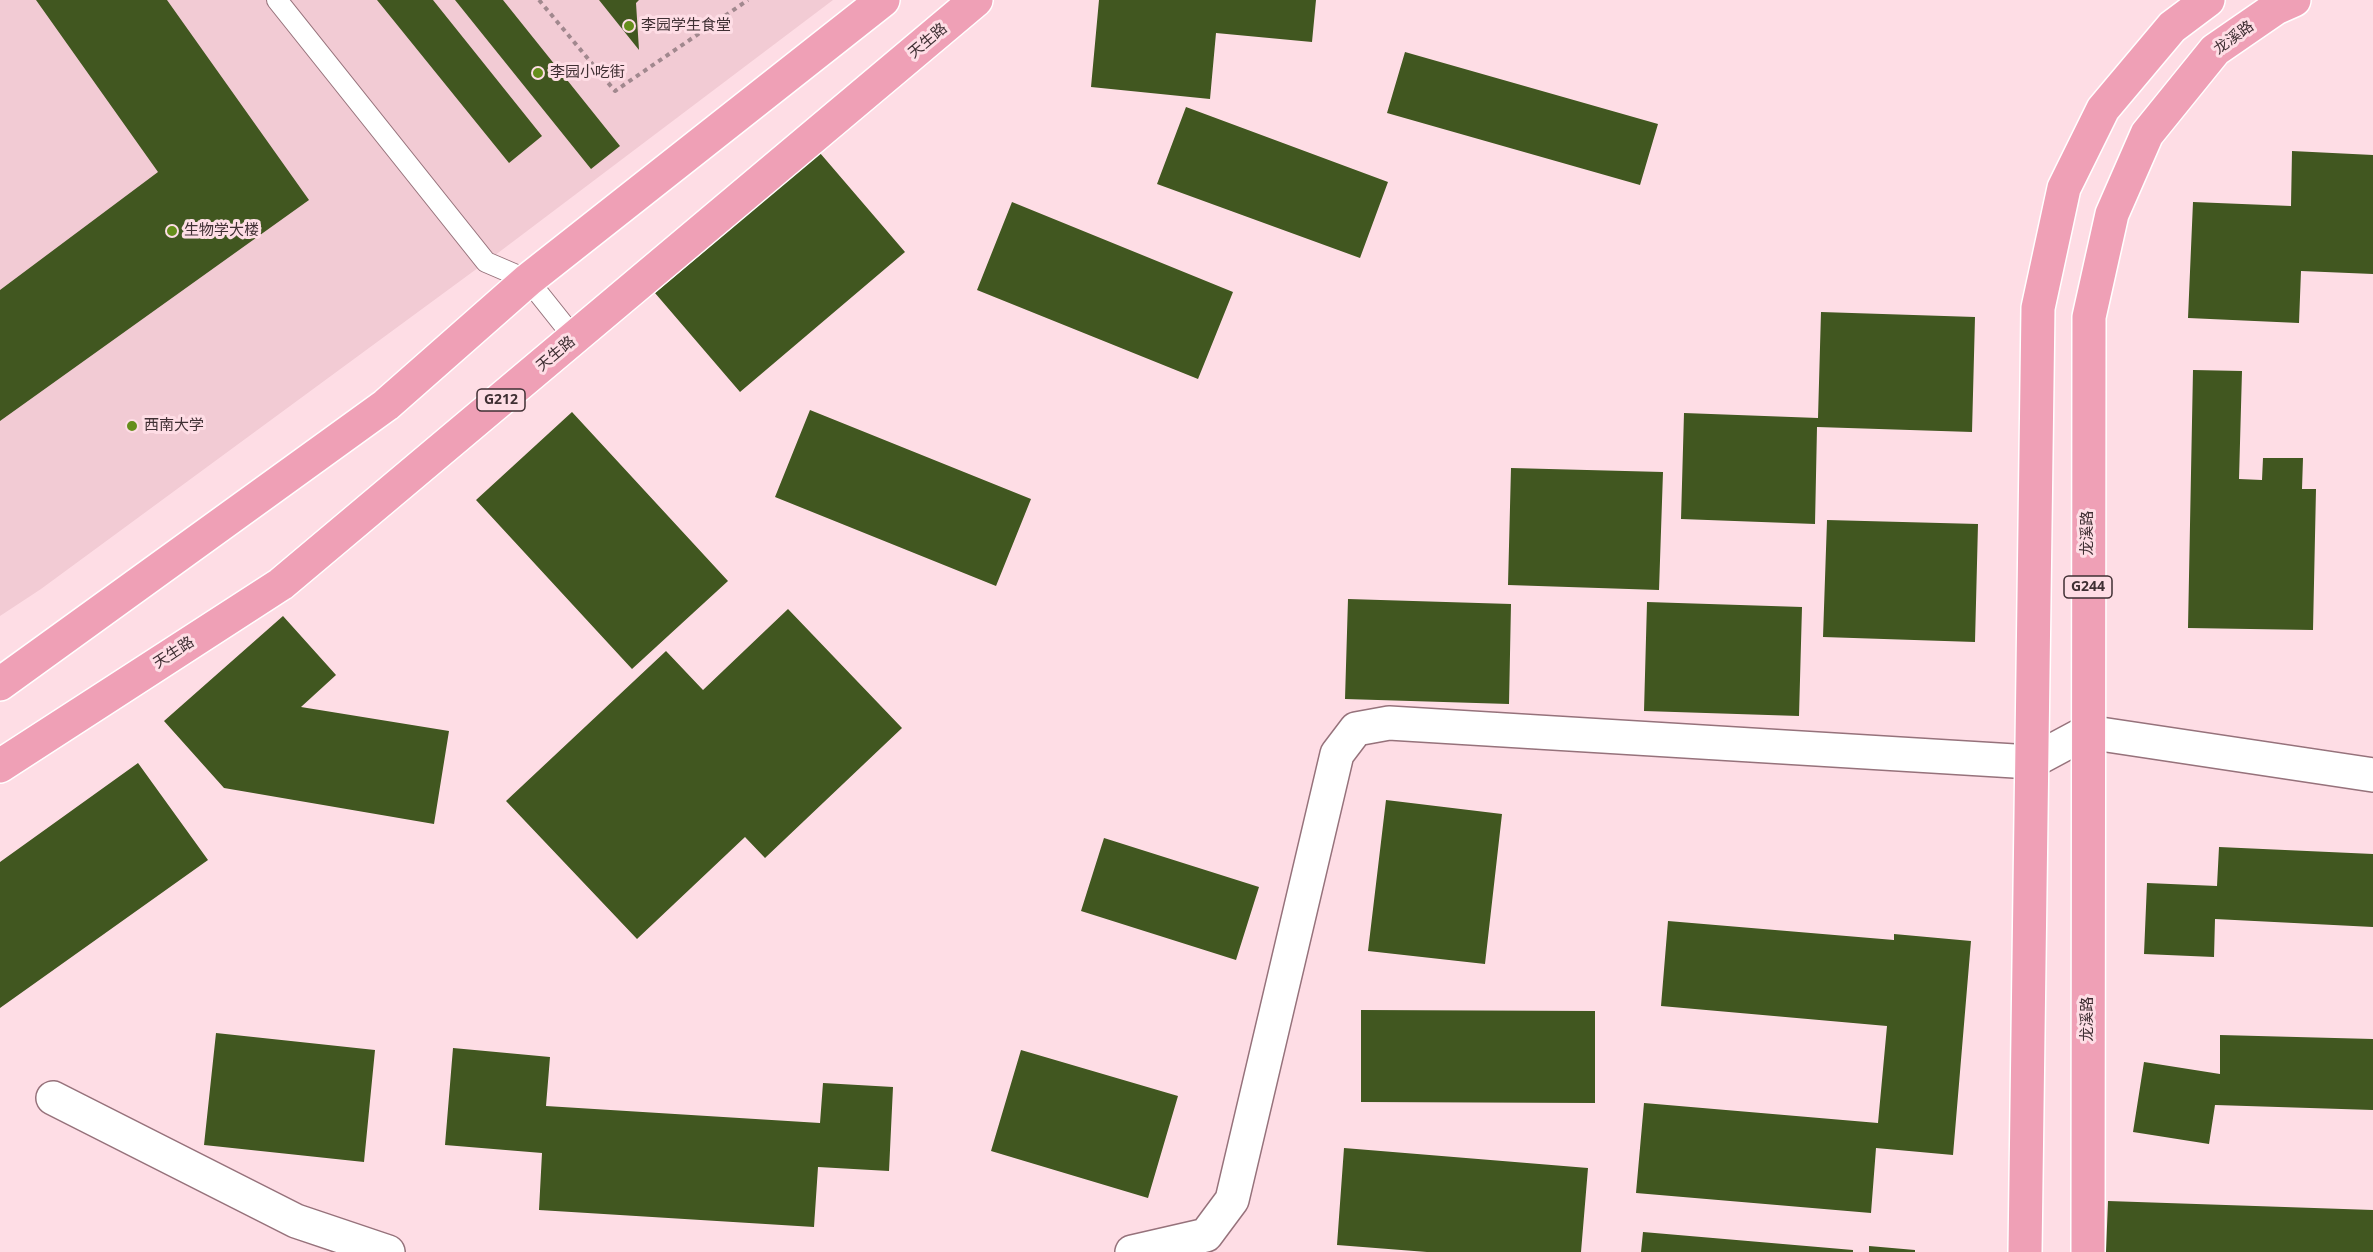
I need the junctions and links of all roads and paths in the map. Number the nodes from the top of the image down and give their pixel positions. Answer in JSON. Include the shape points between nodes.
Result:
{"nodes":[{"id":1,"x":277,"y":0,"type":"edge"},
{"id":2,"x":539,"y":0,"type":"edge"},
{"id":3,"x":748,"y":0,"type":"edge"},
{"id":4,"x":883,"y":0,"type":"edge"},
{"id":5,"x":976,"y":0,"type":"edge"},
{"id":6,"x":2208,"y":0,"type":"edge"},
{"id":7,"x":2294,"y":0,"type":"edge"},
{"id":8,"x":528,"y":280,"type":"junction"},
{"id":9,"x":575,"y":339,"type":"junction"},
{"id":10,"x":0,"y":684,"type":"edge"},
{"id":11,"x":2087,"y":732,"type":"junction"},
{"id":12,"x":2031,"y":762,"type":"junction"},
{"id":13,"x":0,"y":766,"type":"edge"},
{"id":14,"x":2373,"y":775,"type":"edge"},
{"id":15,"x":52,"y":1098,"type":"dead end"},
{"id":16,"x":388,"y":1252,"type":"edge"},
{"id":17,"x":1132,"y":1252,"type":"edge"},
{"id":18,"x":2025,"y":1252,"type":"edge"},
{"id":19,"x":2088,"y":1252,"type":"edge"}],
"edges":[{"from":1,"to":8,"type":"lane","via":[[486,262]]},
{"from":2,"to":3,"type":"path","via":[[615,91]]},
{"from":4,"to":8,"type":"highway"},
{"from":5,"to":9,"type":"highway","name":"天生路","number":"G212"},
{"from":6,"to":12,"type":"highway","via":[[2172,27],[2103,109],[2064,188],[2038,308]]},
{"from":7,"to":11,"type":"highway","name":"龙溪路","number":"G244","via":[[2215,50],[2147,134],[2112,214],[2089,317]]},
{"from":8,"to":9,"type":"lane"},
{"from":8,"to":10,"type":"highway","via":[[386,405]]},
{"from":9,"to":13,"type":"highway","name":"天生路","number":"G212","via":[[281,584]]},
{"from":11,"to":12,"type":"street"},
{"from":11,"to":14,"type":"street"},
{"from":11,"to":19,"type":"highway","name":"龙溪路","number":"G244"},
{"from":12,"to":17,"type":"street","via":[[1389,723],[1356,729],[1337,754],[1232,1200],[1206,1235]]},
{"from":12,"to":18,"type":"highway"},
{"from":15,"to":16,"type":"street","via":[[296,1221]]}]}
